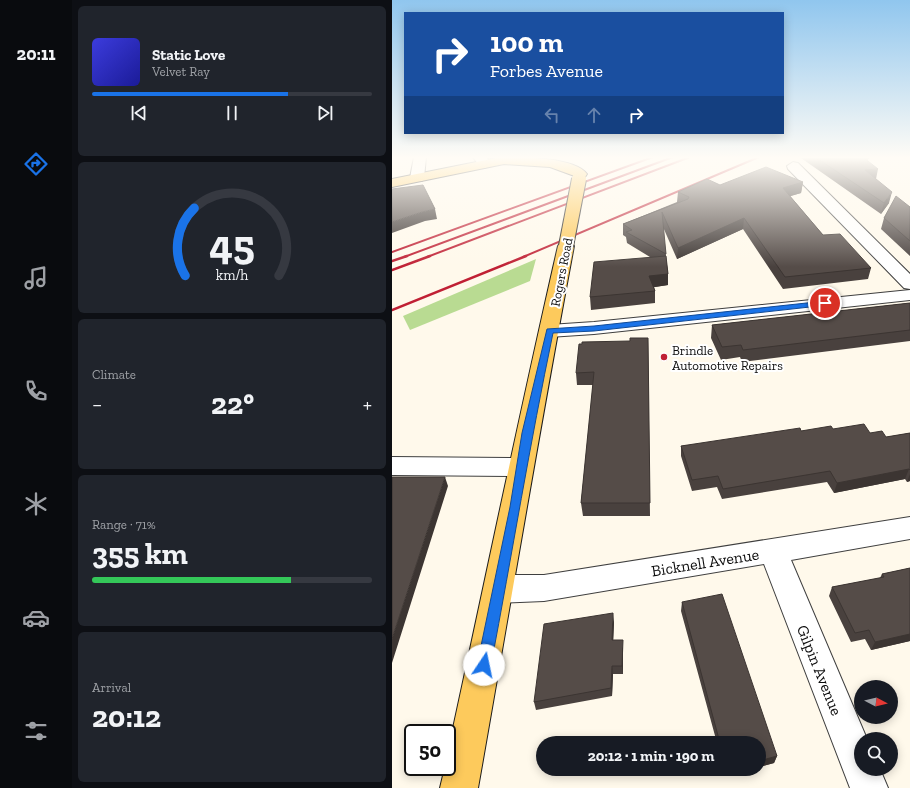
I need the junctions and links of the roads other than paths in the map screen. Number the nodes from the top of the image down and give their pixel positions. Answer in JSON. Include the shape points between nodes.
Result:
{"nodes":[{"id":1,"x":577,"y":194,"type":"edge"},
{"id":2,"x":821,"y":194,"type":"edge"},
{"id":3,"x":910,"y":284,"type":"edge"},
{"id":4,"x":910,"y":295,"type":"edge"},
{"id":5,"x":550,"y":330,"type":"junction"},
{"id":6,"x":392,"y":466,"type":"edge"},
{"id":7,"x":521,"y":467,"type":"junction"},
{"id":8,"x":910,"y":528,"type":"edge"},
{"id":9,"x":773,"y":551,"type":"junction"},
{"id":10,"x":499,"y":589,"type":"junction"},
{"id":11,"x":460,"y":788,"type":"edge"},
{"id":12,"x":869,"y":788,"type":"edge"}],
"edges":[{"from":1,"to":5,"type":"main road","name":"Rogers Road","bridge":true},
{"from":2,"to":3,"type":"street"},
{"from":4,"to":5,"type":"street","via":[[594,328]]},
{"from":5,"to":7,"type":"main road","name":"Rogers Road"},
{"from":6,"to":7,"type":"street"},
{"from":7,"to":10,"type":"main road","name":"Rogers Road"},
{"from":8,"to":9,"type":"street","name":"Bicknell Avenue"},
{"from":9,"to":10,"type":"street","name":"Bicknell Avenue","via":[[544,588]]},
{"from":9,"to":12,"type":"street","name":"Gilpin Avenue"},
{"from":10,"to":11,"type":"main road","name":"Rogers Road"}]}
